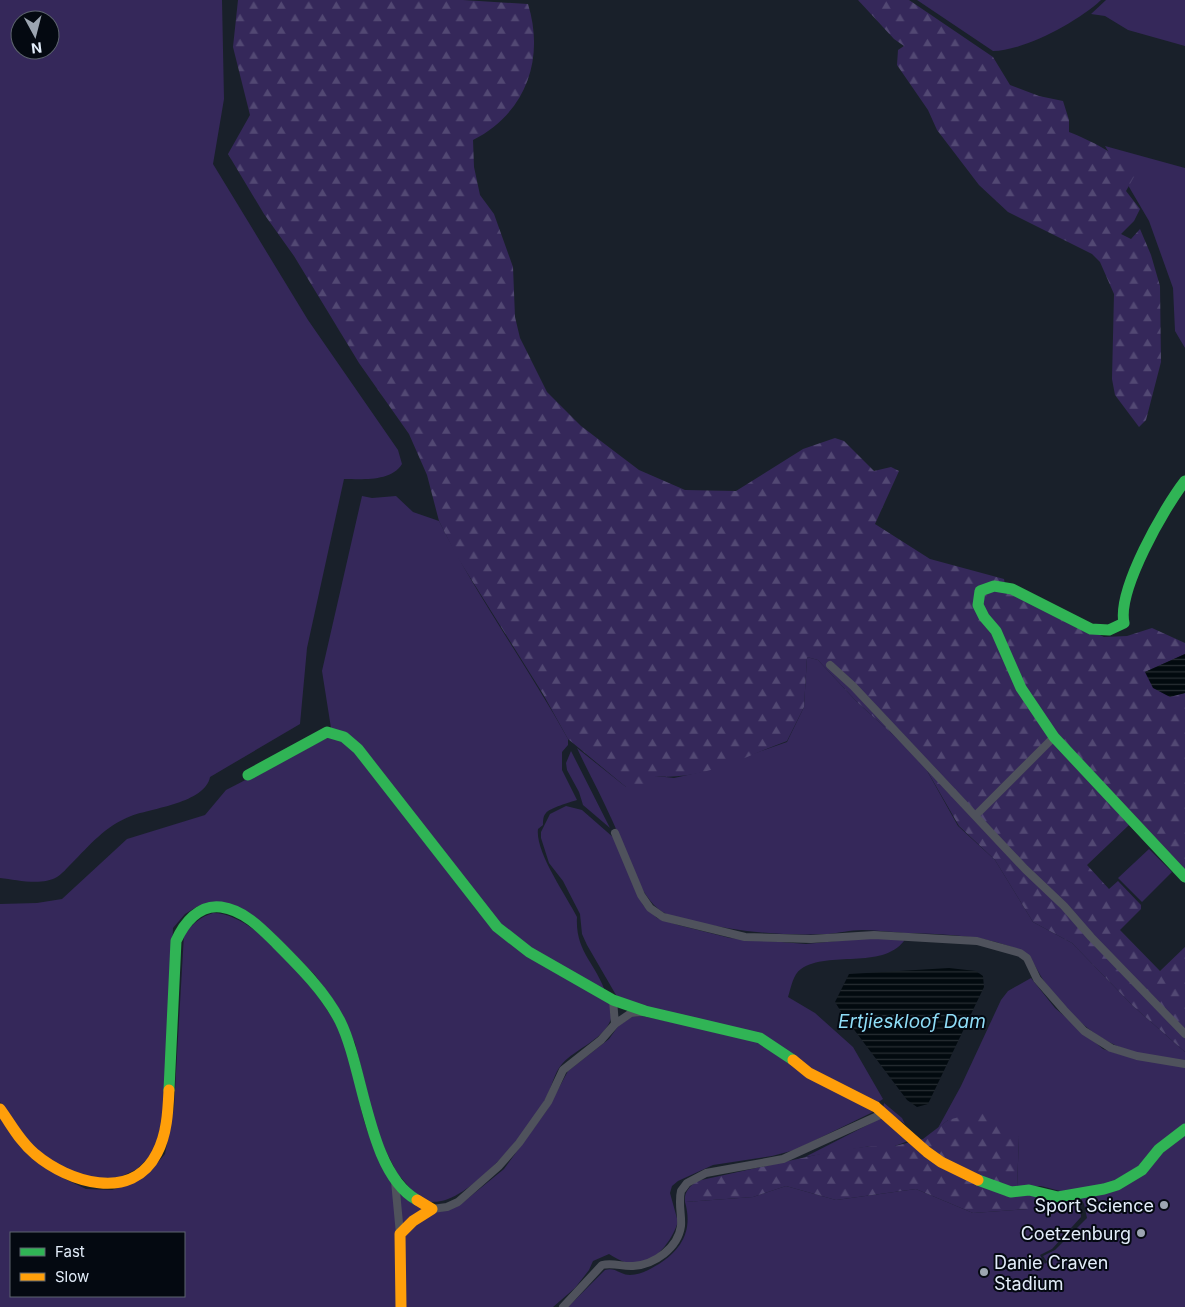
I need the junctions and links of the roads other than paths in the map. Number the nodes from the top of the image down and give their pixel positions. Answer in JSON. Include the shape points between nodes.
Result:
{"nodes":[{"id":1,"x":1185,"y":481,"type":"edge"},
{"id":2,"x":830,"y":665,"type":"dead end"},
{"id":3,"x":1054,"y":737,"type":"junction"},
{"id":4,"x":248,"y":775,"type":"dead end"},
{"id":5,"x":976,"y":815,"type":"junction"},
{"id":6,"x":615,"y":833,"type":"dead end"},
{"id":7,"x":1185,"y":877,"type":"edge"},
{"id":8,"x":613,"y":1000,"type":"junction"},
{"id":9,"x":645,"y":1011,"type":"junction"},
{"id":10,"x":614,"y":1024,"type":"junction"},
{"id":11,"x":1184,"y":1030,"type":"edge"},
{"id":12,"x":1185,"y":1064,"type":"edge"},
{"id":13,"x":0,"y":1108,"type":"edge"},
{"id":14,"x":882,"y":1114,"type":"junction"},
{"id":15,"x":1185,"y":1129,"type":"edge"},
{"id":16,"x":395,"y":1176,"type":"junction"},
{"id":17,"x":432,"y":1209,"type":"junction"},
{"id":18,"x":400,"y":1234,"type":"junction"},
{"id":19,"x":401,"y":1307,"type":"edge"},
{"id":20,"x":563,"y":1307,"type":"edge"}],
"edges":[{"from":1,"to":3,"type":"street","via":[[1156,525],[1124,601],[1124,623],[1119,628],[1110,631],[1087,628],[1006,588],[985,586],[980,591],[978,605],[984,617],[996,631],[1021,688]]},
{"from":2,"to":5,"type":"street"},
{"from":3,"to":5,"type":"street"},
{"from":3,"to":7,"type":"street"},
{"from":4,"to":8,"type":"street","via":[[327,732],[344,737],[358,749],[497,927],[529,952]]},
{"from":5,"to":11,"type":"street"},
{"from":6,"to":12,"type":"street","via":[[641,894],[650,908],[663,917],[745,937],[811,939],[874,935],[977,941],[1020,953],[1027,958],[1037,979],[1084,1031],[1111,1048]]},
{"from":8,"to":9,"type":"street"},
{"from":8,"to":10,"type":"street"},
{"from":9,"to":10,"type":"street","via":[[631,1013]]},
{"from":9,"to":14,"type":"street","via":[[760,1038],[809,1073],[851,1093]]},
{"from":10,"to":17,"type":"street","via":[[602,1040],[563,1070],[548,1102],[499,1166],[458,1202]]},
{"from":13,"to":16,"type":"street","via":[[34,1153],[72,1177],[90,1183],[111,1184],[128,1179],[146,1168],[155,1157],[164,1135],[168,1110],[176,941],[190,918],[207,908],[224,908],[240,914],[263,930],[327,999],[352,1048],[373,1132]]},
{"from":14,"to":15,"type":"street","via":[[942,1162],[988,1185],[1011,1192],[1029,1190],[1058,1198],[1117,1185],[1142,1170],[1160,1149]]},
{"from":14,"to":20,"type":"street","via":[[783,1159],[706,1173],[693,1179],[680,1192],[680,1229],[668,1250],[646,1264],[632,1267],[602,1265]]},
{"from":16,"to":17,"type":"street","via":[[415,1200]]},
{"from":16,"to":18,"type":"street"},
{"from":17,"to":18,"type":"street","via":[[413,1220]]},
{"from":18,"to":19,"type":"street"}]}
